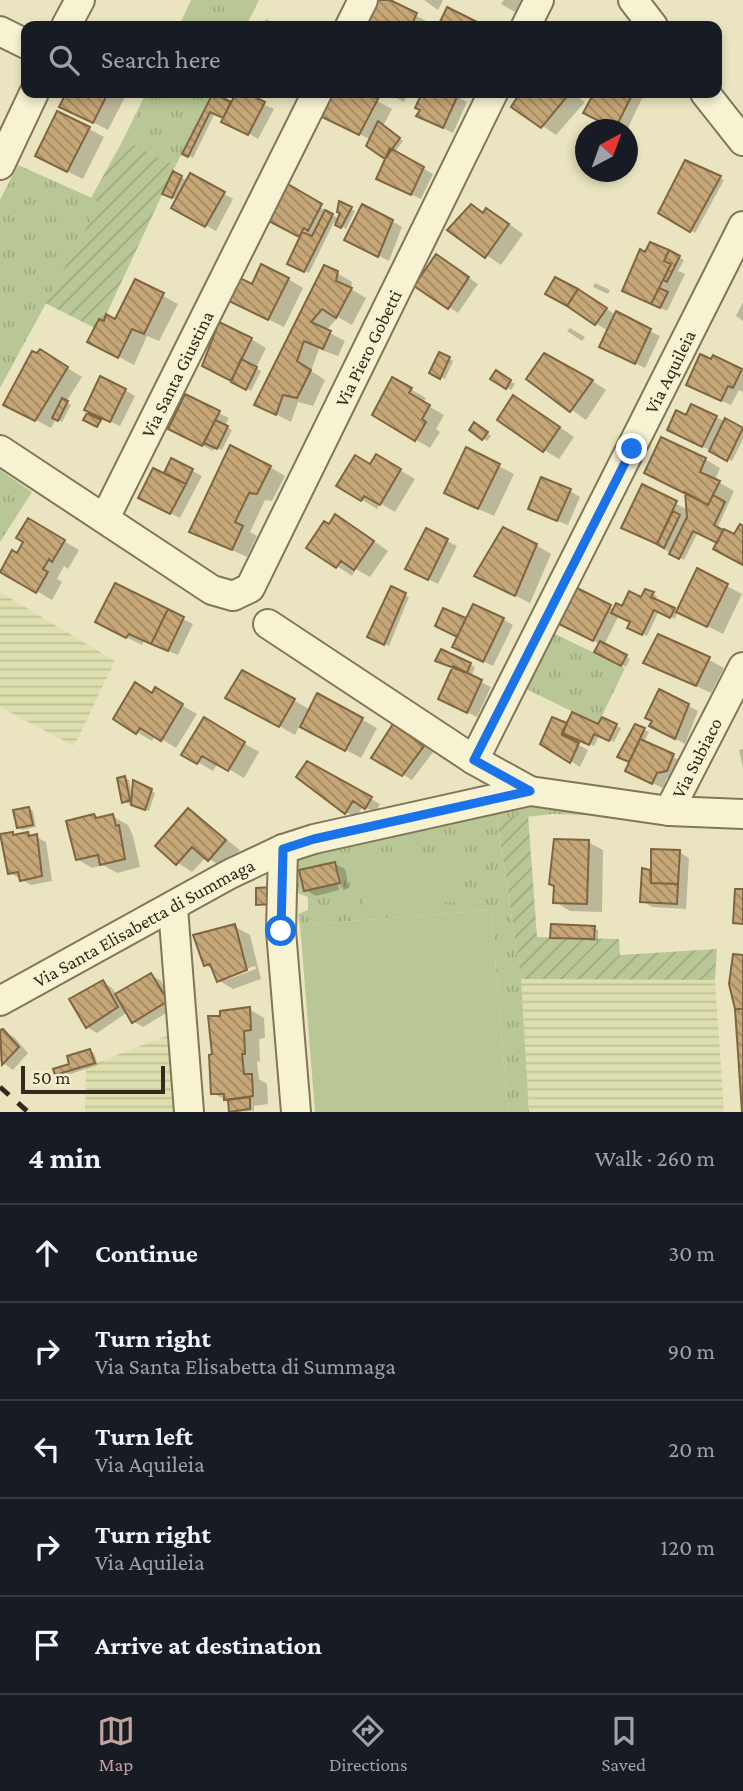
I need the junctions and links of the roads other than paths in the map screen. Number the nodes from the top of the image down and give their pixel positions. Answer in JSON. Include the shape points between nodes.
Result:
{"nodes":[{"id":1,"x":80,"y":0,"type":"edge"},
{"id":2,"x":363,"y":0,"type":"edge"},
{"id":3,"x":539,"y":0,"type":"edge"},
{"id":4,"x":69,"y":21,"type":"edge"},
{"id":5,"x":352,"y":21,"type":"edge"},
{"id":6,"x":528,"y":21,"type":"edge"},
{"id":7,"x":0,"y":31,"type":"edge"},
{"id":8,"x":21,"y":42,"type":"edge"},
{"id":9,"x":32,"y":98,"type":"edge"},
{"id":10,"x":315,"y":98,"type":"edge"},
{"id":11,"x":491,"y":98,"type":"edge"},
{"id":12,"x":709,"y":98,"type":"edge"},
{"id":13,"x":743,"y":141,"type":"edge"},
{"id":14,"x":0,"y":165,"type":"edge"},
{"id":15,"x":743,"y":226,"type":"edge"},
{"id":16,"x":0,"y":450,"type":"edge"},
{"id":17,"x":105,"y":518,"type":"junction"},
{"id":18,"x":268,"y":624,"type":"dead end"},
{"id":19,"x":743,"y":667,"type":"edge"},
{"id":20,"x":474,"y":760,"type":"junction"},
{"id":21,"x":530,"y":791,"type":"junction"},
{"id":22,"x":669,"y":811,"type":"junction"},
{"id":23,"x":743,"y":814,"type":"edge"},
{"id":24,"x":283,"y":849,"type":"junction"},
{"id":25,"x":173,"y":908,"type":"junction"},
{"id":26,"x":0,"y":1001,"type":"edge"},
{"id":27,"x":189,"y":1112,"type":"edge"},
{"id":28,"x":296,"y":1112,"type":"edge"}],
"edges":[{"from":1,"to":4,"type":"street"},
{"from":2,"to":5,"type":"street"},
{"from":3,"to":6,"type":"street"},
{"from":7,"to":8,"type":"street"},
{"from":9,"to":14,"type":"street"},
{"from":10,"to":17,"type":"street","name":"Via Santa Giustina"},
{"from":11,"to":17,"type":"street","name":"Via Piero Gobetti","via":[[250,588],[233,596],[209,589]]},
{"from":12,"to":13,"type":"street"},
{"from":15,"to":20,"type":"street","name":"Via Aquileia"},
{"from":16,"to":17,"type":"street"},
{"from":18,"to":20,"type":"street"},
{"from":19,"to":22,"type":"street","name":"Via Subiaco"},
{"from":20,"to":21,"type":"street"},
{"from":21,"to":22,"type":"street","name":"Via Santa Elisabetta di Summaga"},
{"from":21,"to":24,"type":"street","name":"Via Santa Elisabetta di Summaga"},
{"from":22,"to":23,"type":"street","name":"Via Santa Elisabetta di Summaga"},
{"from":24,"to":25,"type":"street","name":"Via Santa Elisabetta di Summaga"},
{"from":24,"to":28,"type":"street","via":[[281,931]]},
{"from":25,"to":26,"type":"street","name":"Via Santa Elisabetta di Summaga"},
{"from":25,"to":27,"type":"street"}]}
